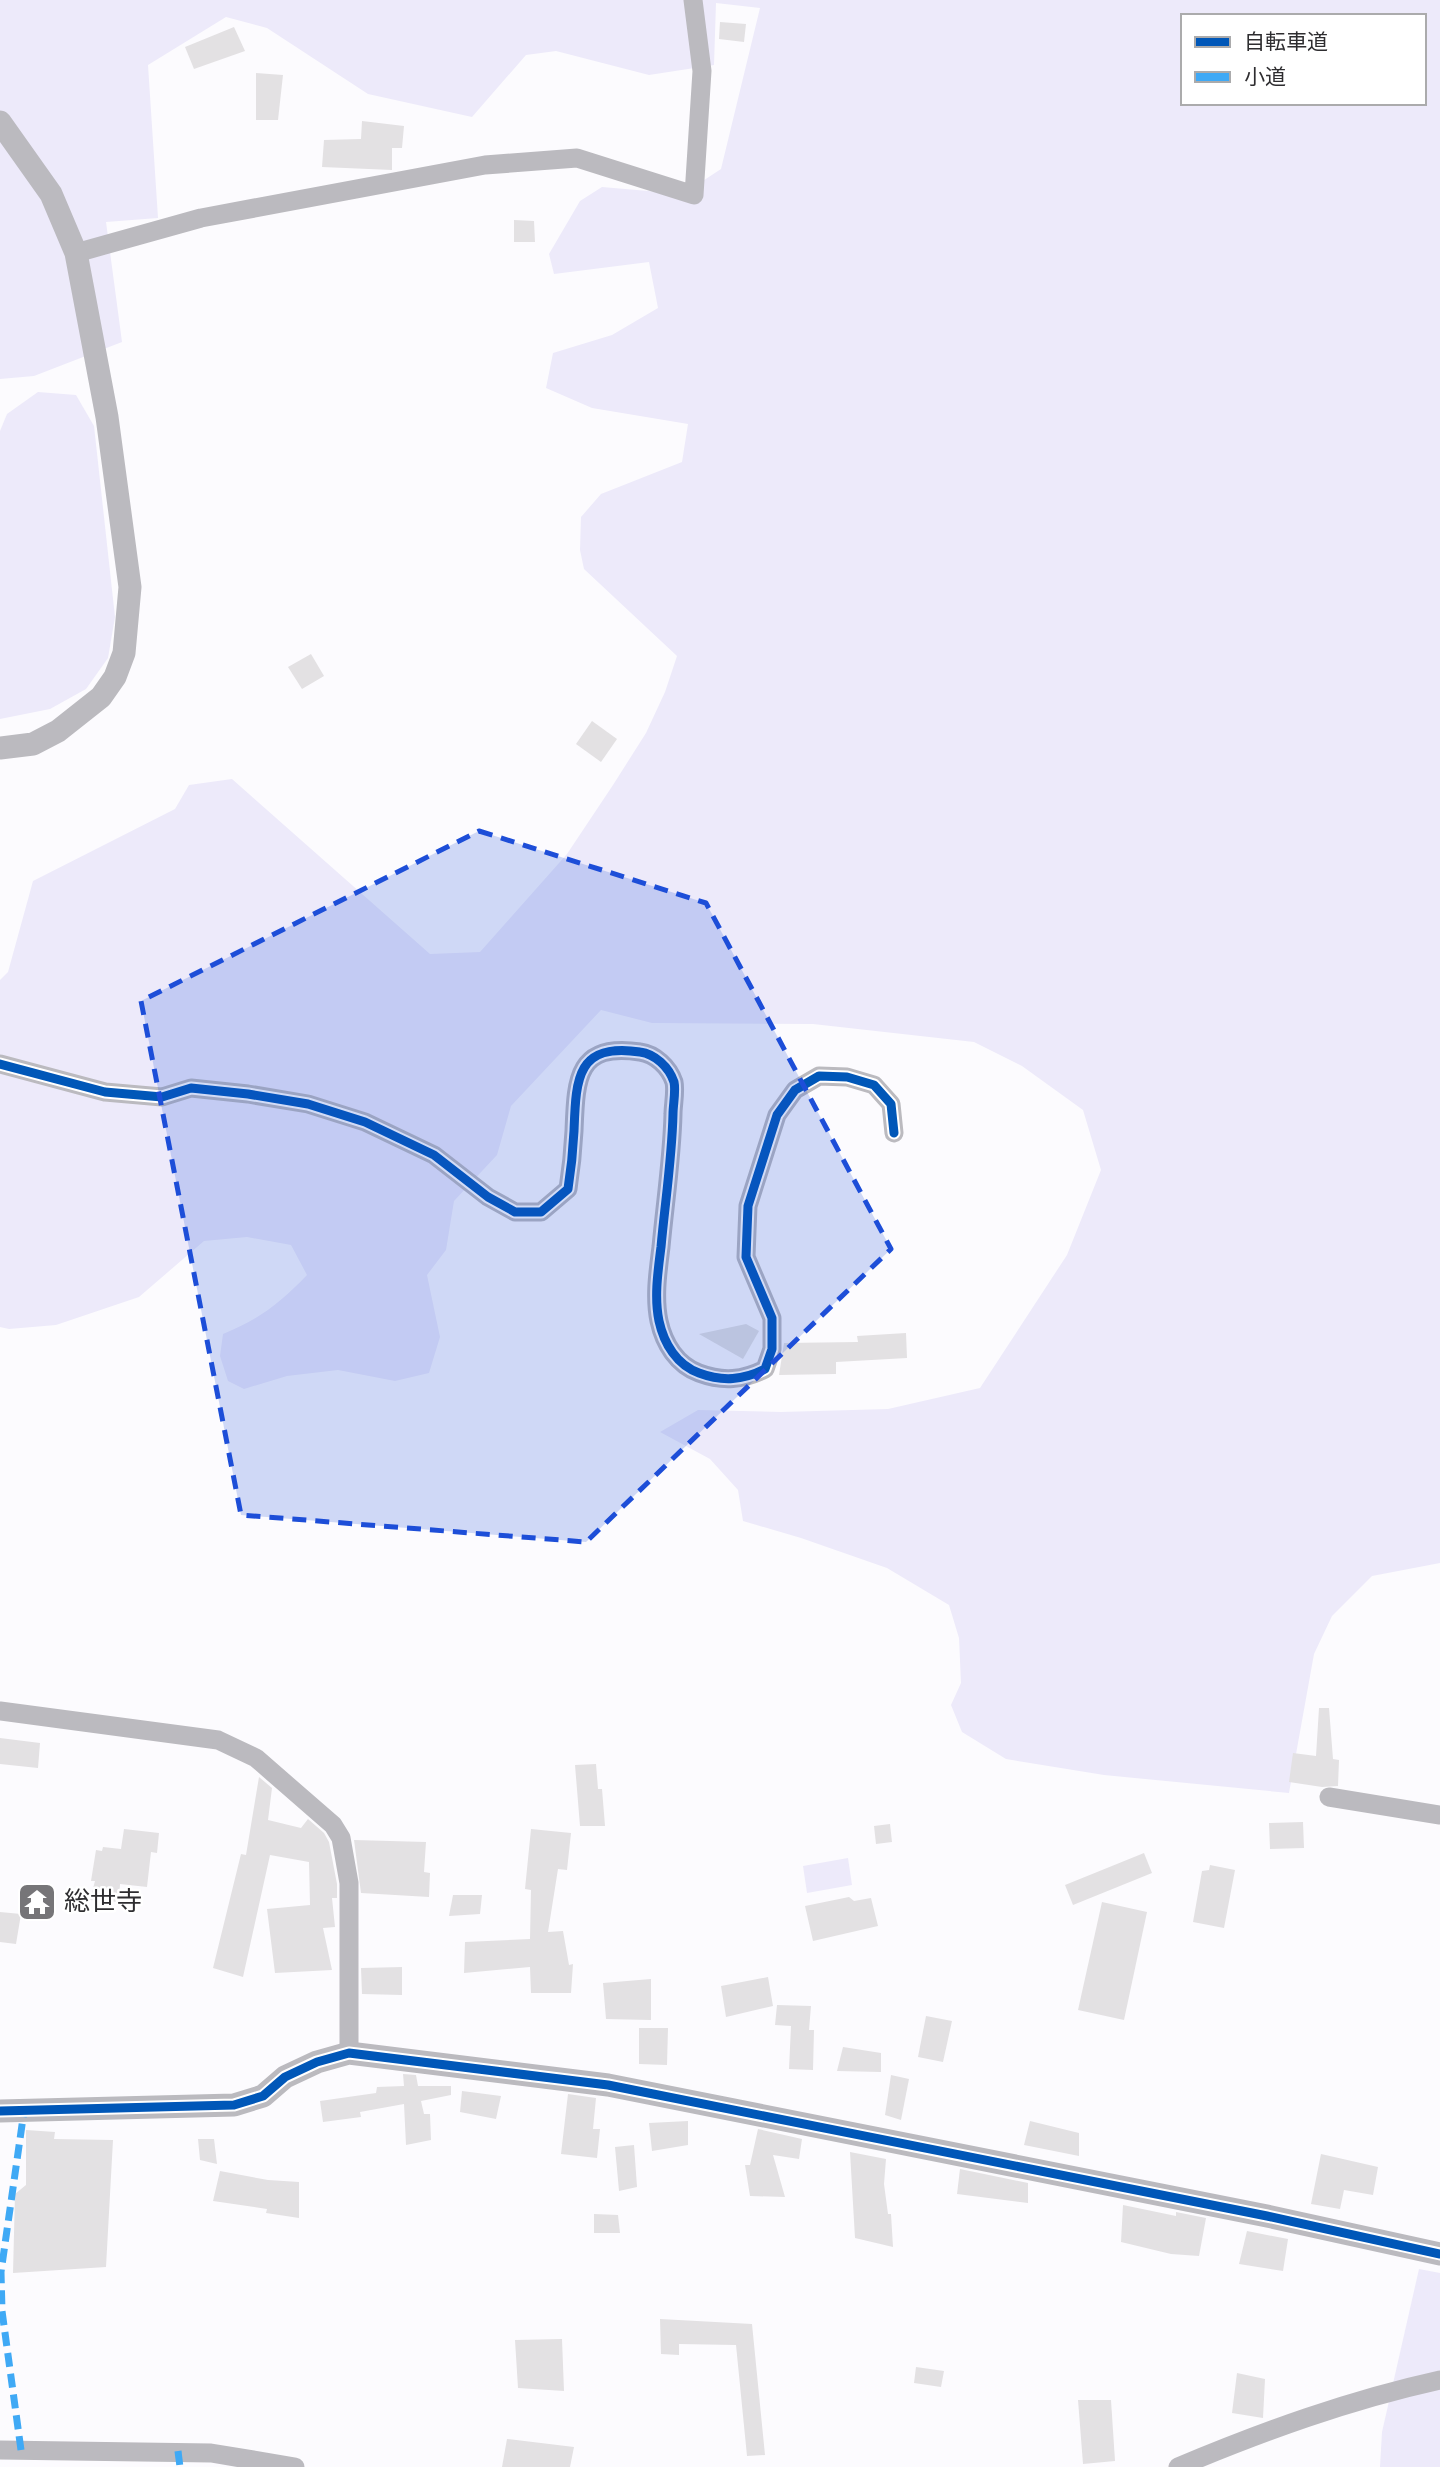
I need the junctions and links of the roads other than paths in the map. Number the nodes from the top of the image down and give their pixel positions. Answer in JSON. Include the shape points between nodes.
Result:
{"nodes":[{"id":1,"x":694,"y":0,"type":"edge"},
{"id":2,"x":0,"y":122,"type":"edge"},
{"id":3,"x":76,"y":253,"type":"junction"},
{"id":4,"x":0,"y":748,"type":"edge"},
{"id":5,"x":0,"y":1064,"type":"edge"},
{"id":6,"x":894,"y":1133,"type":"dead end"},
{"id":7,"x":0,"y":1711,"type":"edge"},
{"id":8,"x":1329,"y":1797,"type":"dead end"},
{"id":9,"x":1440,"y":1815,"type":"edge"},
{"id":10,"x":349,"y":2053,"type":"junction"},
{"id":11,"x":0,"y":2111,"type":"edge"},
{"id":12,"x":1440,"y":2255,"type":"edge"},
{"id":13,"x":1440,"y":2380,"type":"edge"},
{"id":14,"x":0,"y":2450,"type":"edge"},
{"id":15,"x":295,"y":2467,"type":"edge"},
{"id":16,"x":1178,"y":2467,"type":"edge"}],
"edges":[{"from":1,"to":3,"type":"street","via":[[702,71],[694,195],[577,158],[485,165],[201,218]]},
{"from":2,"to":3,"type":"street","via":[[51,194]]},
{"from":3,"to":4,"type":"street","via":[[107,416],[125,544],[130,587],[124,653],[115,677],[79,716],[33,744]]},
{"from":5,"to":6,"type":"street","via":[[105,1093],[162,1097],[191,1088],[308,1104],[365,1122],[434,1155],[515,1212],[541,1212],[568,1189],[581,1070],[596,1055],[621,1049],[648,1053],[664,1065],[674,1083],[656,1289],[658,1320],[678,1362],[715,1379],[747,1378],[765,1368],[772,1349],[772,1318],[746,1258],[748,1206],[777,1115],[789,1098],[819,1076],[847,1077],[874,1085],[891,1104]]},
{"from":7,"to":10,"type":"street","via":[[218,1740],[256,1758],[332,1825],[341,1838],[348,1883]]},
{"from":8,"to":9,"type":"street"},
{"from":10,"to":11,"type":"street","via":[[317,2062],[285,2077],[263,2096],[234,2105]]},
{"from":10,"to":12,"type":"street","via":[[608,2085],[1267,2216]]},
{"from":13,"to":16,"type":"street","via":[[1302,2418]]},
{"from":14,"to":15,"type":"street","via":[[211,2453]]}]}
